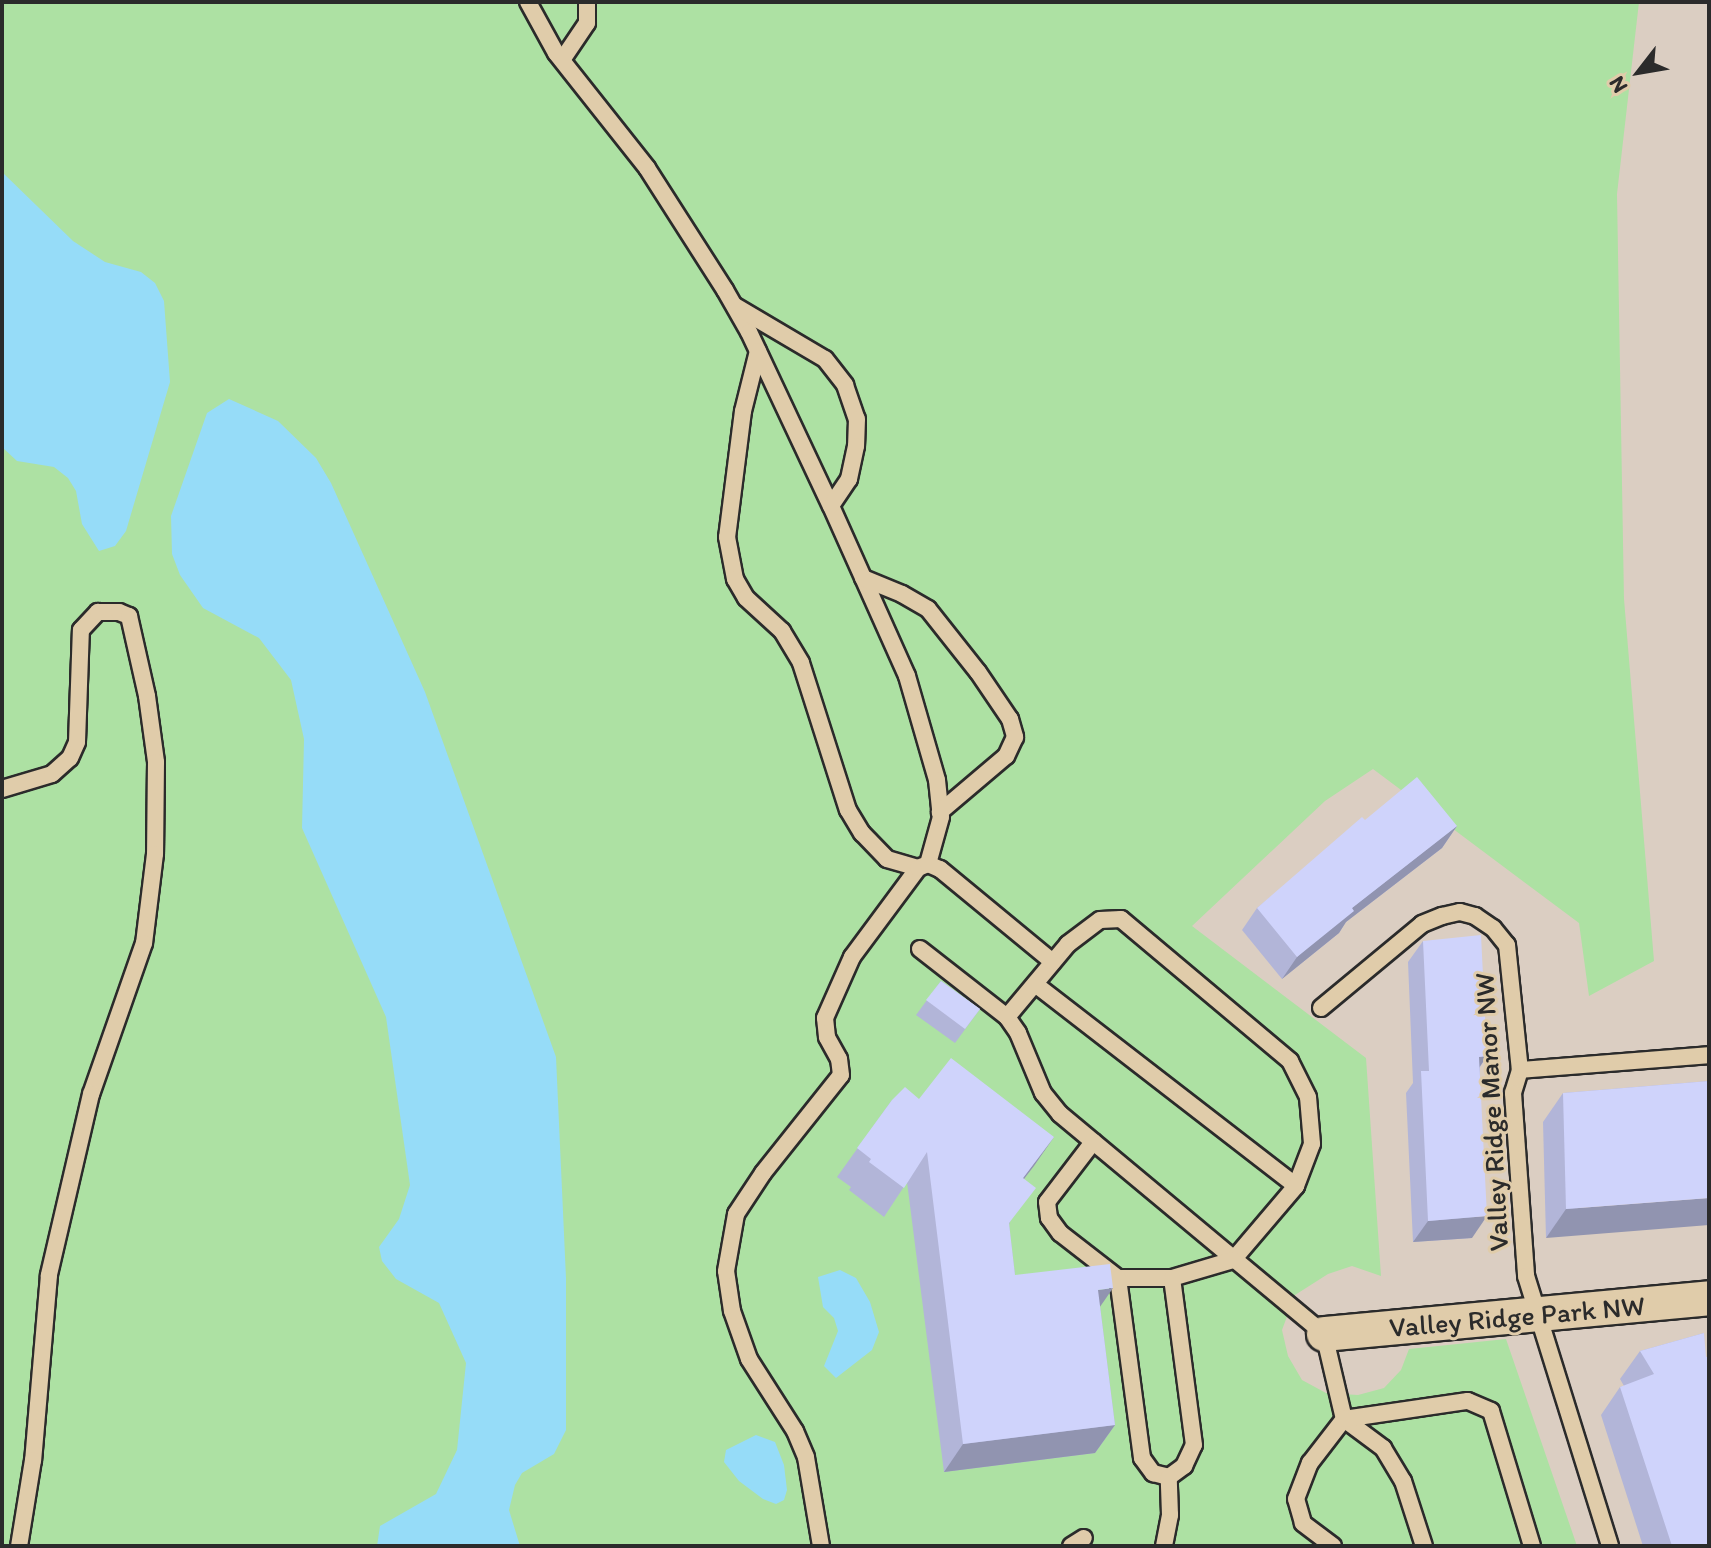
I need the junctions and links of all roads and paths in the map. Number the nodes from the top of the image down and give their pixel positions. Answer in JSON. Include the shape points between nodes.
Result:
{"nodes":[{"id":1,"x":528,"y":2,"type":"edge"},
{"id":2,"x":587,"y":2,"type":"edge"},
{"id":3,"x":562,"y":60,"type":"junction"},
{"id":4,"x":733,"y":304,"type":"junction"},
{"id":5,"x":758,"y":351,"type":"junction"},
{"id":6,"x":831,"y":506,"type":"junction"},
{"id":7,"x":863,"y":578,"type":"junction"},
{"id":8,"x":2,"y":789,"type":"edge"},
{"id":9,"x":940,"y":812,"type":"junction"},
{"id":10,"x":923,"y":866,"type":"junction"},
{"id":11,"x":920,"y":949,"type":"dead end"},
{"id":12,"x":1053,"y":962,"type":"junction"},
{"id":13,"x":1035,"y":984,"type":"junction"},
{"id":14,"x":1321,"y":1008,"type":"dead end"},
{"id":15,"x":1007,"y":1017,"type":"junction"},
{"id":16,"x":1709,"y":1055,"type":"edge"},
{"id":17,"x":1520,"y":1070,"type":"junction"},
{"id":18,"x":1093,"y":1142,"type":"junction"},
{"id":19,"x":1296,"y":1186,"type":"junction"},
{"id":20,"x":1233,"y":1260,"type":"junction"},
{"id":21,"x":1118,"y":1278,"type":"junction"},
{"id":22,"x":1172,"y":1278,"type":"junction"},
{"id":23,"x":1709,"y":1298,"type":"edge"},
{"id":24,"x":1538,"y":1313,"type":"junction"},
{"id":25,"x":1324,"y":1334,"type":"junction"},
{"id":26,"x":1344,"y":1419,"type":"junction"},
{"id":27,"x":1169,"y":1477,"type":"junction"},
{"id":28,"x":19,"y":1546,"type":"edge"},
{"id":29,"x":821,"y":1546,"type":"edge"},
{"id":30,"x":1164,"y":1546,"type":"edge"},
{"id":31,"x":1333,"y":1546,"type":"edge"},
{"id":32,"x":1424,"y":1546,"type":"edge"},
{"id":33,"x":1532,"y":1546,"type":"edge"},
{"id":34,"x":1610,"y":1546,"type":"edge"}],
"edges":[{"from":1,"to":3,"type":"lane"},
{"from":2,"to":3,"type":"lane","via":[[587,23]]},
{"from":3,"to":4,"type":"lane","via":[[647,168]]},
{"from":4,"to":5,"type":"lane"},
{"from":4,"to":6,"type":"lane","via":[[816,352],[845,385],[857,419],[856,446],[849,479]]},
{"from":5,"to":6,"type":"lane"},
{"from":5,"to":10,"type":"lane","via":[[743,411],[727,537],[735,579],[746,598],[782,631],[801,663],[848,810],[862,833],[887,859]]},
{"from":6,"to":7,"type":"lane"},
{"from":7,"to":9,"type":"lane","via":[[907,676],[937,780]]},
{"from":7,"to":9,"type":"lane","via":[[928,609],[1010,719],[1015,737],[1006,756]]},
{"from":8,"to":28,"type":"lane","via":[[52,774],[70,758],[77,742],[81,630],[98,612],[129,616],[156,762],[155,854],[144,943],[91,1094],[49,1275],[33,1460]]},
{"from":9,"to":10,"type":"lane"},
{"from":10,"to":12,"type":"lane","via":[[940,869]]},
{"from":10,"to":29,"type":"lane","via":[[852,957],[825,1018],[841,1075],[763,1173],[736,1214],[729,1240],[726,1271],[732,1311],[749,1359],[806,1457]]},
{"from":11,"to":15,"type":"lane"},
{"from":12,"to":13,"type":"lane"},
{"from":12,"to":19,"type":"lane","via":[[1100,920],[1121,919],[1290,1061],[1308,1097],[1312,1144]]},
{"from":13,"to":15,"type":"lane"},
{"from":13,"to":19,"type":"lane"},
{"from":14,"to":17,"type":"lane","name":"Valley Ridge Manor NW","via":[[1422,924],[1460,912],[1475,916],[1507,945]]},
{"from":15,"to":18,"type":"lane","via":[[1043,1093]]},
{"from":16,"to":17,"type":"lane"},
{"from":17,"to":24,"type":"lane","name":"Valley Ridge Manor NW","via":[[1513,1093],[1526,1276]]},
{"from":18,"to":20,"type":"lane"},
{"from":18,"to":21,"type":"lane","via":[[1047,1202],[1049,1218],[1060,1233]]},
{"from":19,"to":20,"type":"lane"},
{"from":20,"to":22,"type":"lane"},
{"from":20,"to":25,"type":"lane"},
{"from":21,"to":22,"type":"lane"},
{"from":21,"to":27,"type":"lane","via":[[1142,1458],[1153,1473]]},
{"from":22,"to":27,"type":"lane","via":[[1194,1445],[1184,1466]]},
{"from":23,"to":24,"type":"street","name":"Valley Ridge Park NW"},
{"from":24,"to":25,"type":"street","name":"Valley Ridge Park NW"},
{"from":24,"to":34,"type":"lane","name":"Valley Ridge Manor NW"},
{"from":25,"to":26,"type":"lane"},
{"from":26,"to":31,"type":"lane","via":[[1310,1463],[1296,1499],[1303,1523]]},
{"from":26,"to":32,"type":"lane","via":[[1383,1448],[1403,1481]]},
{"from":26,"to":33,"type":"lane","via":[[1468,1401],[1491,1411]]},
{"from":27,"to":30,"type":"lane"}]}
